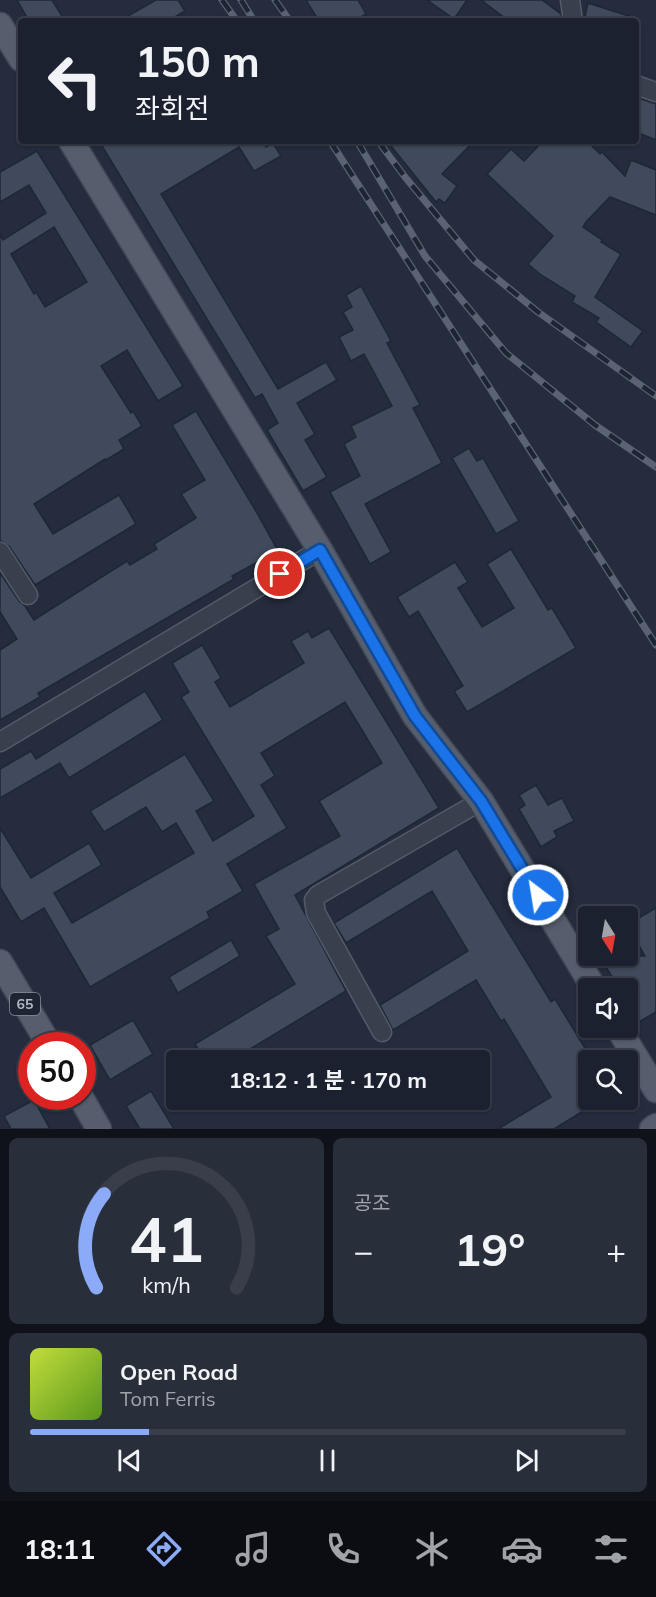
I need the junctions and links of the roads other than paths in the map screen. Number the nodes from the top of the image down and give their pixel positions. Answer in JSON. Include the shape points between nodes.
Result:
{"nodes":[{"id":1,"x":570,"y":0,"type":"edge"},
{"id":2,"x":573,"y":18,"type":"edge"},
{"id":3,"x":0,"y":25,"type":"edge"},
{"id":4,"x":18,"y":54,"type":"edge"},
{"id":5,"x":639,"y":86,"type":"edge"},
{"id":6,"x":656,"y":92,"type":"edge"},
{"id":7,"x":73,"y":144,"type":"edge"},
{"id":8,"x":320,"y":550,"type":"junction"},
{"id":9,"x":0,"y":552,"type":"edge"},
{"id":10,"x":28,"y":595,"type":"dead end"},
{"id":11,"x":0,"y":742,"type":"edge"},
{"id":12,"x":481,"y":801,"type":"junction"},
{"id":13,"x":0,"y":962,"type":"edge"},
{"id":14,"x":588,"y":978,"type":"edge"},
{"id":15,"x":42,"y":1032,"type":"edge"},
{"id":16,"x":382,"y":1032,"type":"dead end"},
{"id":17,"x":624,"y":1038,"type":"edge"},
{"id":18,"x":656,"y":1090,"type":"edge"},
{"id":19,"x":88,"y":1110,"type":"edge"},
{"id":20,"x":656,"y":1126,"type":"edge"},
{"id":21,"x":99,"y":1129,"type":"edge"},
{"id":22,"x":652,"y":1129,"type":"edge"}],
"edges":[{"from":1,"to":2,"type":"street"},
{"from":3,"to":4,"type":"main road"},
{"from":5,"to":6,"type":"street"},
{"from":7,"to":8,"type":"main road"},
{"from":8,"to":11,"type":"street"},
{"from":8,"to":12,"type":"main road","via":[[415,716]]},
{"from":9,"to":10,"type":"street"},
{"from":12,"to":14,"type":"main road"},
{"from":12,"to":16,"type":"street","via":[[314,900],[316,913]]},
{"from":13,"to":15,"type":"main road","number":"65"},
{"from":17,"to":18,"type":"main road"},
{"from":19,"to":21,"type":"main road"},
{"from":20,"to":22,"type":"main road"}]}
